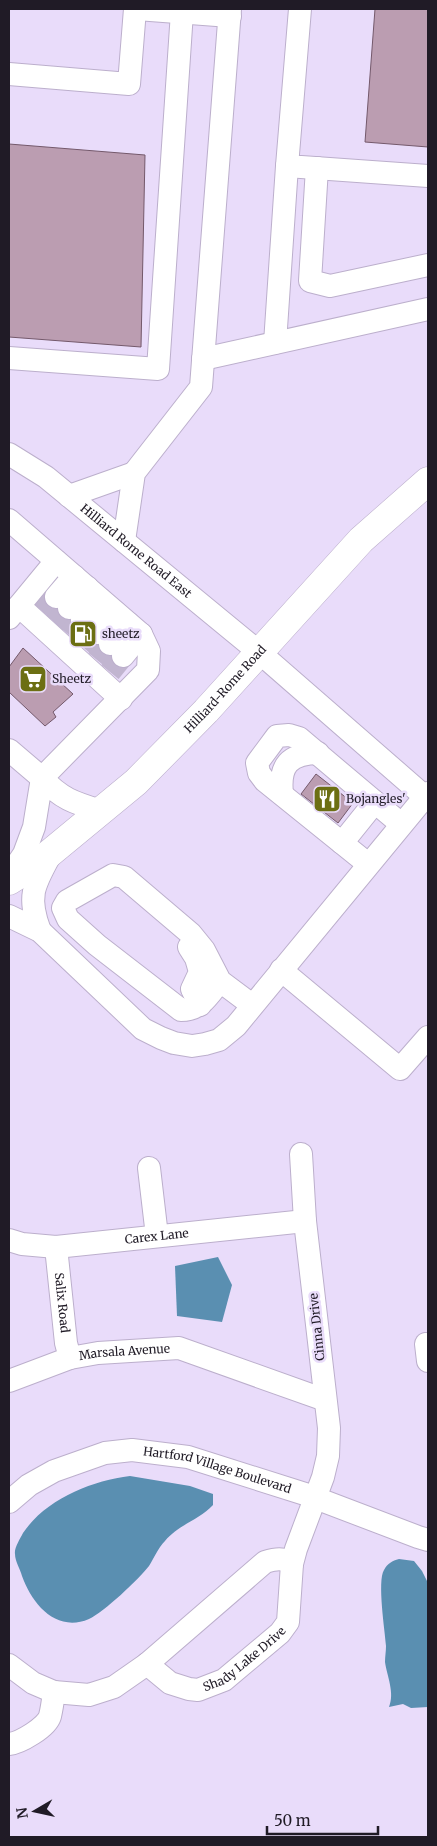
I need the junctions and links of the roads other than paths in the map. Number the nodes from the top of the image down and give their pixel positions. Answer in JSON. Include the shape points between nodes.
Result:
{"nodes":[{"id":1,"x":136,"y":9,"type":"edge"},
{"id":2,"x":300,"y":9,"type":"edge"},
{"id":3,"x":182,"y":12,"type":"junction"},
{"id":4,"x":230,"y":12,"type":"edge"},
{"id":5,"x":9,"y":74,"type":"edge"},
{"id":6,"x":287,"y":166,"type":"junction"},
{"id":7,"x":317,"y":168,"type":"junction"},
{"id":8,"x":428,"y":176,"type":"edge"},
{"id":9,"x":428,"y":265,"type":"edge"},
{"id":10,"x":428,"y":309,"type":"edge"},
{"id":11,"x":274,"y":343,"type":"junction"},
{"id":12,"x":9,"y":358,"type":"edge"},
{"id":13,"x":203,"y":359,"type":"junction"},
{"id":14,"x":9,"y":454,"type":"edge"},
{"id":15,"x":134,"y":473,"type":"junction"},
{"id":16,"x":428,"y":481,"type":"edge"},
{"id":17,"x":69,"y":496,"type":"junction"},
{"id":18,"x":9,"y":520,"type":"edge"},
{"id":19,"x":124,"y":541,"type":"junction"},
{"id":20,"x":56,"y":561,"type":"junction"},
{"id":21,"x":107,"y":605,"type":"junction"},
{"id":22,"x":14,"y":612,"type":"edge"},
{"id":23,"x":78,"y":640,"type":"junction"},
{"id":24,"x":260,"y":654,"type":"junction"},
{"id":25,"x":121,"y":699,"type":"junction"},
{"id":26,"x":9,"y":750,"type":"edge"},
{"id":27,"x":42,"y":778,"type":"junction"},
{"id":28,"x":426,"y":795,"type":"edge"},
{"id":29,"x":375,"y":802,"type":"junction"},
{"id":30,"x":101,"y":810,"type":"junction"},
{"id":31,"x":401,"y":824,"type":"junction"},
{"id":32,"x":342,"y":843,"type":"junction"},
{"id":33,"x":54,"y":849,"type":"junction"},
{"id":34,"x":368,"y":864,"type":"junction"},
{"id":35,"x":9,"y":876,"type":"edge"},
{"id":36,"x":9,"y":881,"type":"edge"},
{"id":37,"x":130,"y":882,"type":"junction"},
{"id":38,"x":9,"y":916,"type":"edge"},
{"id":39,"x":40,"y":931,"type":"junction"},
{"id":40,"x":98,"y":944,"type":"junction"},
{"id":41,"x":79,"y":968,"type":"junction"},
{"id":42,"x":281,"y":970,"type":"junction"},
{"id":43,"x":220,"y":981,"type":"junction"},
{"id":44,"x":200,"y":1005,"type":"junction"},
{"id":45,"x":252,"y":1005,"type":"junction"},
{"id":46,"x":428,"y":1037,"type":"edge"},
{"id":47,"x":301,"y":1154,"type":"dead end"},
{"id":48,"x":149,"y":1168,"type":"dead end"},
{"id":49,"x":305,"y":1221,"type":"junction"},
{"id":50,"x":157,"y":1236,"type":"junction"},
{"id":51,"x":9,"y":1240,"type":"edge"},
{"id":52,"x":56,"y":1247,"type":"junction"},
{"id":53,"x":70,"y":1358,"type":"junction"},
{"id":54,"x":9,"y":1381,"type":"edge"},
{"id":55,"x":324,"y":1400,"type":"junction"},
{"id":56,"x":316,"y":1498,"type":"junction"},
{"id":57,"x":9,"y":1502,"type":"edge"},
{"id":58,"x":428,"y":1540,"type":"edge"},
{"id":59,"x":292,"y":1564,"type":"junction"},
{"id":60,"x":147,"y":1664,"type":"junction"},
{"id":61,"x":9,"y":1665,"type":"edge"},
{"id":62,"x":54,"y":1692,"type":"junction"},
{"id":63,"x":9,"y":1744,"type":"edge"}],
"edges":[{"from":1,"to":3,"type":"street"},
{"from":1,"to":5,"type":"street","via":[[129,84]]},
{"from":2,"to":6,"type":"street"},
{"from":3,"to":4,"type":"street"},
{"from":3,"to":12,"type":"street","via":[[158,369]]},
{"from":4,"to":13,"type":"street"},
{"from":6,"to":7,"type":"street"},
{"from":6,"to":11,"type":"street"},
{"from":7,"to":8,"type":"street"},
{"from":7,"to":9,"type":"street","via":[[310,281],[330,286]]},
{"from":10,"to":11,"type":"street"},
{"from":11,"to":13,"type":"street"},
{"from":13,"to":15,"type":"street","via":[[201,387]]},
{"from":14,"to":17,"type":"street","name":"Hilliard Rome Road East"},
{"from":15,"to":17,"type":"street"},
{"from":15,"to":19,"type":"street"},
{"from":16,"to":24,"type":"main road","name":"Hilliard-Rome Road","via":[[361,540]]},
{"from":17,"to":19,"type":"street","name":"Hilliard Rome Road East"},
{"from":18,"to":20,"type":"street"},
{"from":19,"to":24,"type":"street","name":"Hilliard Rome Road East"},
{"from":20,"to":21,"type":"street"},
{"from":20,"to":22,"type":"street"},
{"from":21,"to":23,"type":"street"},
{"from":21,"to":23,"type":"street"},
{"from":21,"to":23,"type":"street"},
{"from":21,"to":25,"type":"street","via":[[148,651],[148,670]]},
{"from":22,"to":23,"type":"street"},
{"from":23,"to":25,"type":"street"},
{"from":24,"to":28,"type":"street","name":"Hilliard Rome Road East"},
{"from":24,"to":30,"type":"main road","name":"Hilliard-Rome Road","via":[[136,782]]},
{"from":25,"to":27,"type":"street"},
{"from":26,"to":27,"type":"street"},
{"from":27,"to":30,"type":"street","via":[[54,792]]},
{"from":27,"to":35,"type":"street","via":[[34,827],[24,854]]},
{"from":28,"to":31,"type":"street"},
{"from":29,"to":31,"type":"street"},
{"from":29,"to":32,"type":"street"},
{"from":29,"to":32,"type":"street","via":[[299,738],[277,736],[257,763],[259,774]]},
{"from":30,"to":33,"type":"main road","name":"Hilliard-Rome Road"},
{"from":31,"to":34,"type":"street"},
{"from":32,"to":34,"type":"street"},
{"from":33,"to":36,"type":"main road","name":"Hilliard-Rome Road"},
{"from":33,"to":39,"type":"street","via":[[33,892],[34,916]]},
{"from":34,"to":42,"type":"street"},
{"from":37,"to":40,"type":"street","via":[[113,875],[67,901],[63,908],[68,919]]},
{"from":37,"to":43,"type":"street","via":[[191,934],[204,950]]},
{"from":37,"to":44,"type":"street","via":[[128,894],[188,945],[196,958],[200,972],[192,989]]},
{"from":38,"to":39,"type":"street"},
{"from":39,"to":41,"type":"street"},
{"from":40,"to":41,"type":"street"},
{"from":40,"to":44,"type":"street","via":[[181,1010],[192,1010]]},
{"from":41,"to":45,"type":"street","via":[[142,1028],[174,1043],[192,1046],[219,1040],[236,1026]]},
{"from":42,"to":45,"type":"street"},
{"from":42,"to":46,"type":"street","via":[[400,1069]]},
{"from":43,"to":44,"type":"street"},
{"from":43,"to":45,"type":"street"},
{"from":47,"to":49,"type":"street","name":"Cinna Drive"},
{"from":48,"to":50,"type":"street"},
{"from":49,"to":50,"type":"street","name":"Carex Lane"},
{"from":49,"to":55,"type":"street","name":"Cinna Drive"},
{"from":50,"to":52,"type":"street","name":"Carex Lane"},
{"from":51,"to":52,"type":"street","name":"Carex Lane"},
{"from":52,"to":53,"type":"street","name":"Salix Road"},
{"from":53,"to":54,"type":"street","name":"Marsala Avenue"},
{"from":53,"to":55,"type":"street","name":"Marsala Avenue","via":[[179,1348]]},
{"from":55,"to":56,"type":"street","name":"Cinna Drive","via":[[329,1428],[328,1456]]},
{"from":56,"to":57,"type":"street","name":"Hartford Village Boulevard","via":[[188,1457],[132,1450],[105,1453],[54,1471],[29,1485]]},
{"from":56,"to":58,"type":"street","name":"Hartford Village Boulevard"},
{"from":56,"to":59,"type":"street","name":"Shady Lake Drive"},
{"from":59,"to":60,"type":"street","via":[[275,1559],[265,1562]]},
{"from":59,"to":60,"type":"street","name":"Shady Lake Drive","via":[[288,1622],[280,1633],[224,1680],[189,1690],[170,1683]]},
{"from":60,"to":62,"type":"street","via":[[114,1687],[89,1695]]},
{"from":61,"to":62,"type":"street","via":[[33,1683]]},
{"from":62,"to":63,"type":"street","via":[[50,1718],[35,1733]]}]}
